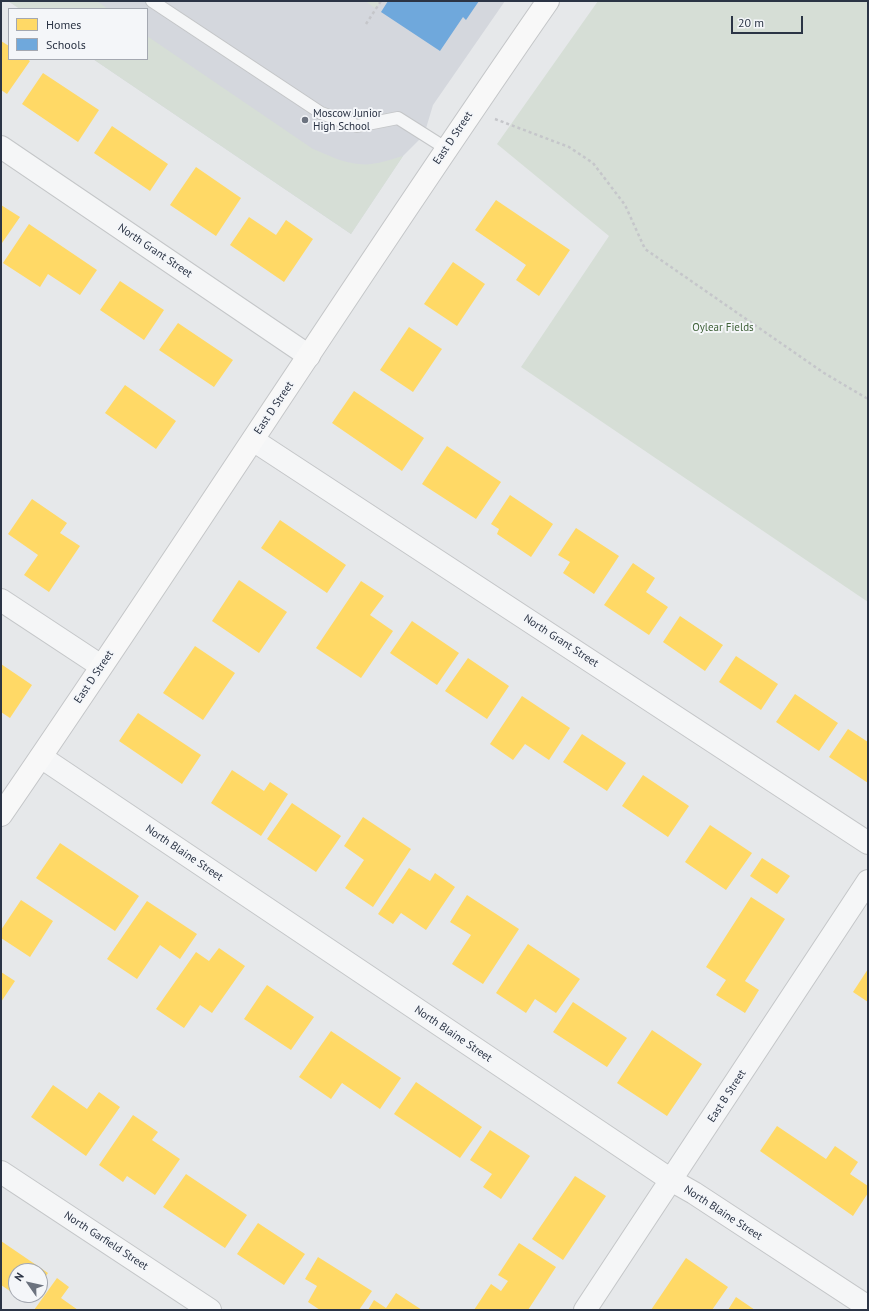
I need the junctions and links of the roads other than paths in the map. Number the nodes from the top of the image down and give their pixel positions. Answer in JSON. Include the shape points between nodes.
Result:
{"nodes":[{"id":1,"x":152,"y":1,"type":"edge"},
{"id":2,"x":548,"y":1,"type":"edge"},
{"id":3,"x":1,"y":147,"type":"edge"},
{"id":4,"x":446,"y":148,"type":"junction"},
{"id":5,"x":309,"y":356,"type":"junction"},
{"id":6,"x":253,"y":440,"type":"junction"},
{"id":7,"x":1,"y":600,"type":"edge"},
{"id":8,"x":101,"y":666,"type":"junction"},
{"id":9,"x":41,"y":757,"type":"junction"},
{"id":10,"x":1,"y":815,"type":"edge"},
{"id":11,"x":868,"y":843,"type":"edge"},
{"id":12,"x":868,"y":881,"type":"edge"},
{"id":13,"x":1,"y":1172,"type":"edge"},
{"id":14,"x":671,"y":1180,"type":"junction"},
{"id":15,"x":868,"y":1307,"type":"edge"},
{"id":16,"x":210,"y":1310,"type":"edge"},
{"id":17,"x":585,"y":1310,"type":"edge"}],
"edges":[{"from":1,"to":4,"type":"lane","via":[[321,113],[357,126],[398,118]]},
{"from":2,"to":4,"type":"street","name":"East D Street"},
{"from":3,"to":5,"type":"street","name":"North Grant Street"},
{"from":4,"to":5,"type":"street","name":"East D Street"},
{"from":5,"to":6,"type":"street","name":"East D Street"},
{"from":6,"to":8,"type":"street","name":"East D Street"},
{"from":6,"to":11,"type":"street","name":"North Grant Street"},
{"from":7,"to":8,"type":"street"},
{"from":8,"to":9,"type":"street","name":"East D Street"},
{"from":9,"to":10,"type":"street","name":"East D Street"},
{"from":9,"to":14,"type":"street","name":"North Blaine Street"},
{"from":12,"to":14,"type":"street","name":"East B Street"},
{"from":13,"to":16,"type":"street","name":"North Garfield Street"},
{"from":14,"to":15,"type":"street","name":"North Blaine Street"},
{"from":14,"to":17,"type":"street","name":"East B Street"}]}
